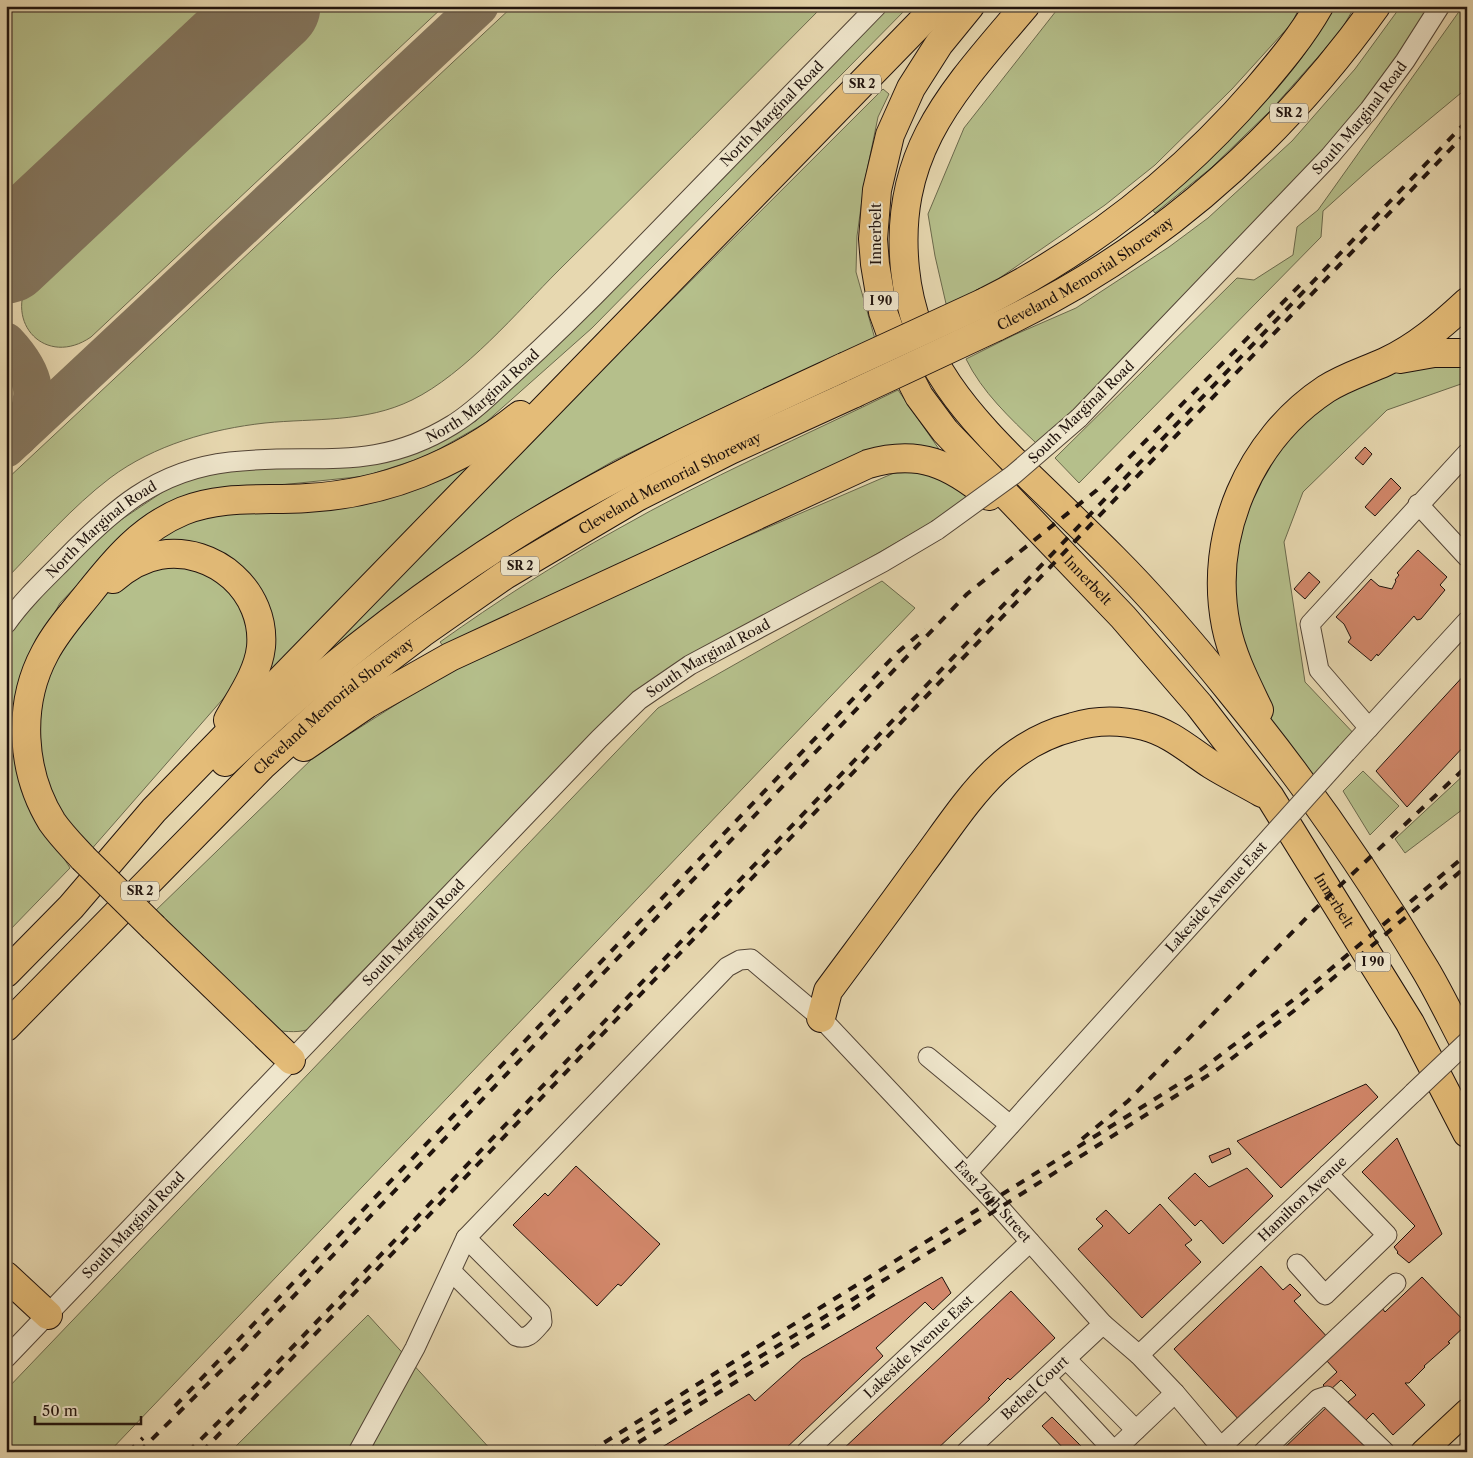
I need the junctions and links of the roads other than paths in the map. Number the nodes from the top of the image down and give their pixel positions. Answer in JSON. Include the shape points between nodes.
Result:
{"nodes":[{"id":1,"x":877,"y":6,"type":"edge"},
{"id":2,"x":937,"y":6,"type":"edge"},
{"id":3,"x":970,"y":6,"type":"edge"},
{"id":4,"x":1025,"y":6,"type":"edge"},
{"id":5,"x":1319,"y":6,"type":"edge"},
{"id":6,"x":1376,"y":6,"type":"edge"},
{"id":7,"x":1440,"y":6,"type":"edge"},
{"id":8,"x":1467,"y":302,"type":"edge"},
{"id":9,"x":605,"y":347,"type":"junction"},
{"id":10,"x":1467,"y":353,"type":"edge"},
{"id":11,"x":1384,"y":362,"type":"junction"},
{"id":12,"x":1467,"y":453,"type":"edge"},
{"id":13,"x":1418,"y":504,"type":"junction"},
{"id":14,"x":1467,"y":557,"type":"edge"},
{"id":15,"x":1066,"y":558,"type":"junction"},
{"id":16,"x":74,"y":612,"type":"junction"},
{"id":17,"x":1467,"y":621,"type":"edge"},
{"id":18,"x":6,"y":624,"type":"edge"},
{"id":19,"x":1369,"y":728,"type":"junction"},
{"id":20,"x":209,"y":754,"type":"junction"},
{"id":21,"x":1281,"y":757,"type":"junction"},
{"id":22,"x":1270,"y":797,"type":"junction"},
{"id":23,"x":227,"y":802,"type":"junction"},
{"id":24,"x":70,"y":907,"type":"junction"},
{"id":25,"x":6,"y":973,"type":"edge"},
{"id":26,"x":53,"y":980,"type":"junction"},
{"id":27,"x":820,"y":1018,"type":"junction"},
{"id":28,"x":6,"y":1028,"type":"edge"},
{"id":29,"x":1467,"y":1042,"type":"edge"},
{"id":30,"x":1467,"y":1048,"type":"edge"},
{"id":31,"x":6,"y":1050,"type":"edge"},
{"id":32,"x":928,"y":1057,"type":"dead end"},
{"id":33,"x":291,"y":1060,"type":"junction"},
{"id":34,"x":1010,"y":1125,"type":"junction"},
{"id":35,"x":1467,"y":1133,"type":"edge"},
{"id":36,"x":967,"y":1173,"type":"junction"},
{"id":37,"x":1328,"y":1174,"type":"junction"},
{"id":38,"x":466,"y":1238,"type":"junction"},
{"id":39,"x":1030,"y":1242,"type":"junction"},
{"id":40,"x":1297,"y":1264,"type":"dead end"},
{"id":41,"x":452,"y":1272,"type":"junction"},
{"id":42,"x":6,"y":1276,"type":"edge"},
{"id":43,"x":1396,"y":1283,"type":"dead end"},
{"id":44,"x":48,"y":1315,"type":"junction"},
{"id":45,"x":1103,"y":1324,"type":"junction"},
{"id":46,"x":1138,"y":1355,"type":"junction"},
{"id":47,"x":6,"y":1358,"type":"edge"},
{"id":48,"x":1066,"y":1359,"type":"junction"},
{"id":49,"x":1046,"y":1378,"type":"junction"},
{"id":50,"x":1175,"y":1393,"type":"junction"},
{"id":51,"x":1467,"y":1411,"type":"edge"},
{"id":52,"x":1136,"y":1430,"type":"junction"},
{"id":53,"x":1223,"y":1449,"type":"edge"},
{"id":54,"x":358,"y":1452,"type":"edge"},
{"id":55,"x":806,"y":1452,"type":"edge"},
{"id":56,"x":966,"y":1452,"type":"edge"},
{"id":57,"x":1114,"y":1452,"type":"edge"},
{"id":58,"x":1263,"y":1452,"type":"edge"},
{"id":59,"x":1385,"y":1452,"type":"edge"},
{"id":60,"x":1423,"y":1452,"type":"edge"}],
"edges":[{"from":1,"to":18,"type":"street","name":"North Marginal Road","via":[[576,314],[456,423],[413,445],[383,454],[352,459],[231,462],[168,478],[122,504],[96,526],[38,585]]},
{"from":2,"to":9,"type":"highway","number":"SR 2"},
{"from":3,"to":15,"type":"highway","name":"Innerbelt","number":"I 90","via":[[924,66],[890,135],[874,212],[878,290],[900,359],[919,396],[931,413]]},
{"from":4,"to":21,"type":"highway","name":"Innerbelt","number":"I 90","via":[[945,104],[921,147],[907,196],[904,221],[905,271],[916,320],[937,367],[981,429],[1135,580]]},
{"from":5,"to":24,"type":"highway","bridge":true,"via":[[1285,56],[1235,115],[1160,186],[1079,249],[985,302],[658,455],[476,560],[311,684]]},
{"from":6,"to":23,"type":"highway","name":"Cleveland Memorial Shoreway","number":"SR 2","bridge":true,"via":[[1302,99],[1219,182],[1157,232],[1101,271],[1060,296],[669,480],[592,522],[505,575],[422,632],[294,736]]},
{"from":7,"to":33,"type":"street","name":"South Marginal Road","bridge":true,"via":[[1405,61],[1336,148],[1079,418],[1013,475],[936,530],[716,650],[639,700]]},
{"from":8,"to":11,"type":"highway","via":[[1434,333]]},
{"from":9,"to":16,"type":"highway","via":[[492,436],[419,474],[336,495],[215,502],[162,521],[138,538],[115,561]]},
{"from":9,"to":20,"type":"highway","number":"SR 2"},
{"from":10,"to":11,"type":"highway","via":[[1434,354]]},
{"from":11,"to":21,"type":"highway","via":[[1326,389],[1284,424],[1246,480],[1229,524],[1222,583],[1226,627],[1238,665]]},
{"from":12,"to":13,"type":"street"},
{"from":13,"to":14,"type":"street"},
{"from":13,"to":19,"type":"street","via":[[1310,624],[1319,670]]},
{"from":15,"to":22,"type":"highway","name":"Innerbelt","number":"I 90","via":[[1174,675]]},
{"from":15,"to":23,"type":"highway","via":[[972,482],[948,468],[914,457],[874,462],[443,660],[366,704]]},
{"from":16,"to":20,"type":"highway","via":[[121,572],[158,555],[196,556],[232,575],[254,605],[260,625],[261,646],[252,678]]},
{"from":16,"to":33,"type":"highway","bridge":true,"via":[[54,638],[36,675],[27,709],[26,742],[41,800],[60,832],[83,858]]},
{"from":17,"to":19,"type":"street","name":"Lakeside Avenue East"},
{"from":19,"to":34,"type":"street","name":"Lakeside Avenue East","bridge":true},
{"from":20,"to":24,"type":"highway","number":"SR 2","via":[[154,810]]},
{"from":21,"to":30,"type":"highway","name":"Innerbelt","number":"I 90","via":[[1382,900],[1426,971]]},
{"from":22,"to":27,"type":"highway","via":[[1213,765],[1175,738],[1143,726],[1124,722],[1087,724],[1035,740],[1011,755],[981,785],[828,991]]},
{"from":22,"to":35,"type":"highway","name":"Innerbelt","number":"I 90","via":[[1406,1015]]},
{"from":23,"to":26,"type":"highway","name":"Cleveland Memorial Shoreway","number":"SR 2"},
{"from":24,"to":25,"type":"highway","number":"SR 2"},
{"from":26,"to":28,"type":"highway","name":"Cleveland Memorial Shoreway","number":"SR 2"},
{"from":26,"to":31,"type":"highway"},
{"from":27,"to":36,"type":"street","name":"East 26th Street"},
{"from":27,"to":38,"type":"street","name":"East 26th Street","via":[[752,959],[740,960],[727,967]]},
{"from":29,"to":37,"type":"street","name":"Hamilton Avenue","bridge":true},
{"from":32,"to":34,"type":"street"},
{"from":33,"to":44,"type":"street","name":"South Marginal Road"},
{"from":34,"to":36,"type":"street","name":"Lakeside Avenue East"},
{"from":36,"to":39,"type":"street","name":"East 26th Street"},
{"from":37,"to":40,"type":"street","via":[[1387,1234],[1325,1295]]},
{"from":37,"to":46,"type":"street","name":"Hamilton Avenue"},
{"from":38,"to":41,"type":"street"},
{"from":38,"to":41,"type":"street","via":[[541,1313],[542,1322],[530,1336],[516,1336]]},
{"from":39,"to":45,"type":"street","name":"East 26th Street"},
{"from":39,"to":55,"type":"street","name":"Lakeside Avenue East"},
{"from":41,"to":54,"type":"street"},
{"from":42,"to":44,"type":"highway"},
{"from":43,"to":53,"type":"street"},
{"from":44,"to":47,"type":"street","name":"South Marginal Road"},
{"from":45,"to":46,"type":"street","name":"East 26th Street"},
{"from":45,"to":48,"type":"street","name":"Bethel Court"},
{"from":46,"to":50,"type":"street","name":"East 26th Street"},
{"from":48,"to":49,"type":"street","name":"Bethel Court"},
{"from":48,"to":52,"type":"street"},
{"from":49,"to":56,"type":"street","name":"Bethel Court"},
{"from":49,"to":57,"type":"street"},
{"from":50,"to":52,"type":"street"},
{"from":50,"to":53,"type":"street","name":"East 26th Street"},
{"from":51,"to":60,"type":"main road"},
{"from":52,"to":57,"type":"street"},
{"from":58,"to":59,"type":"street","via":[[1326,1396]]}]}
